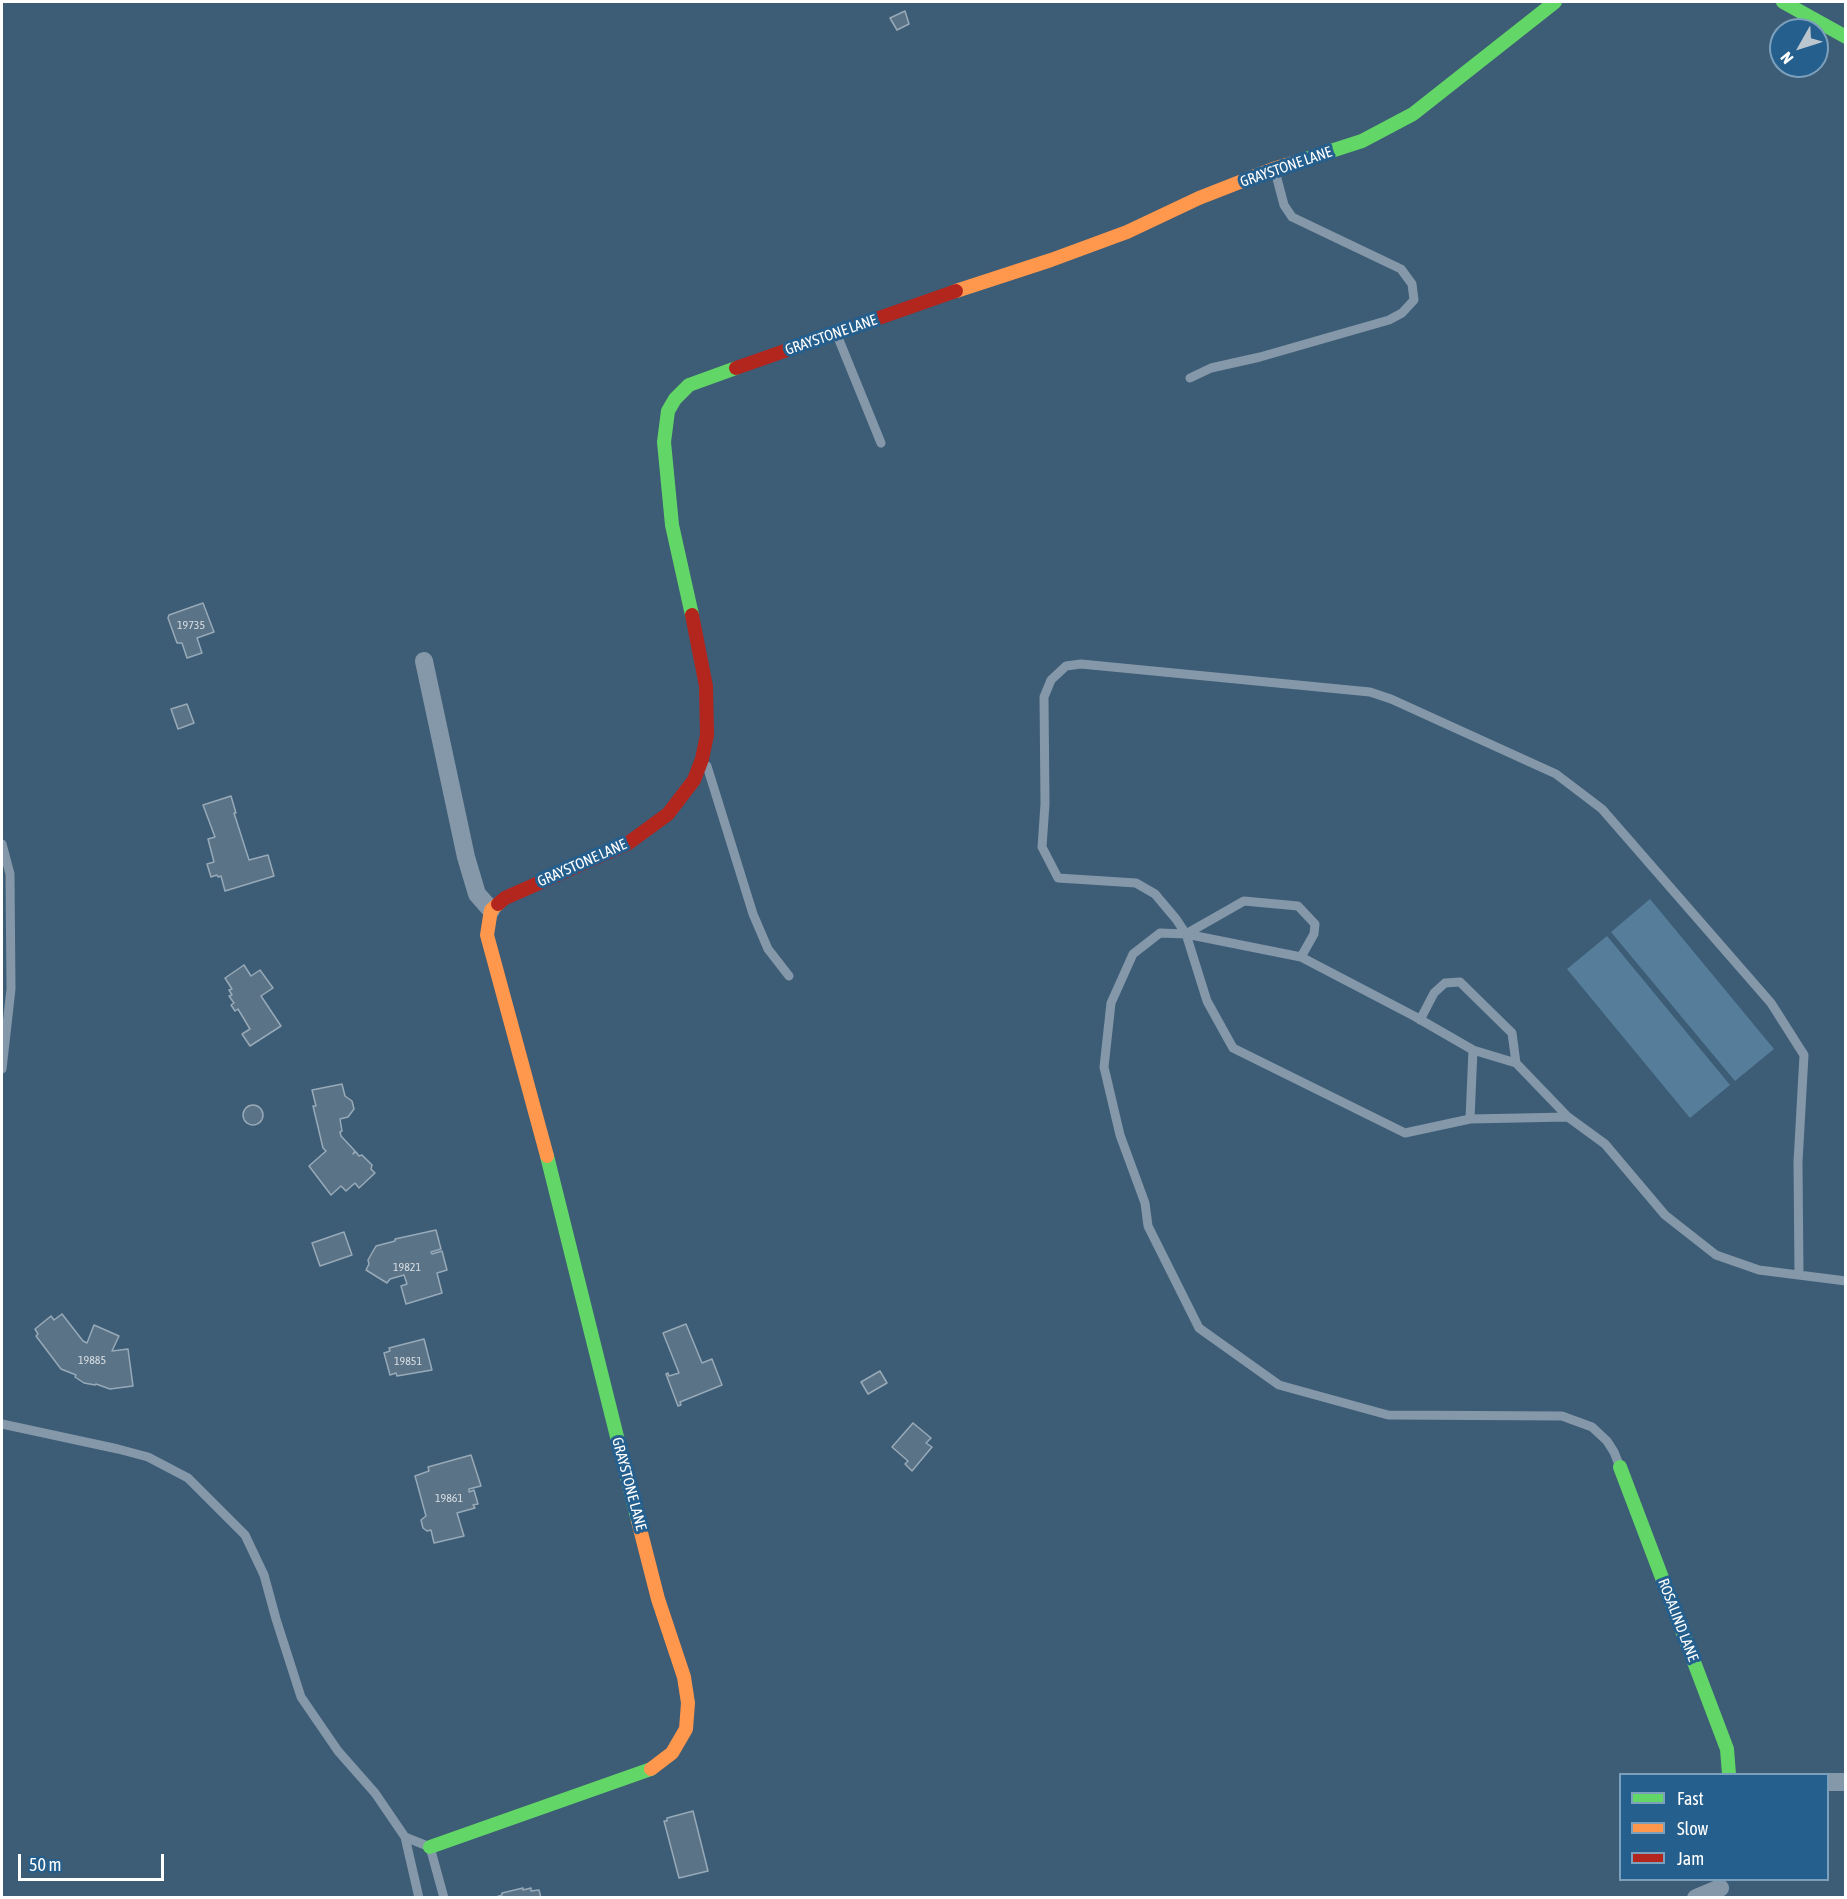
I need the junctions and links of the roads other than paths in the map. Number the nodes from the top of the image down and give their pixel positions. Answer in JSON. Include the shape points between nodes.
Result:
{"nodes":[{"id":1,"x":1555,"y":2,"type":"edge"},
{"id":2,"x":1783,"y":2,"type":"edge"},
{"id":3,"x":1845,"y":37,"type":"edge"},
{"id":4,"x":1275,"y":168,"type":"junction"},
{"id":5,"x":836,"y":333,"type":"junction"},
{"id":6,"x":1190,"y":378,"type":"dead end"},
{"id":7,"x":881,"y":443,"type":"dead end"},
{"id":8,"x":424,"y":661,"type":"dead end"},
{"id":9,"x":704,"y":755,"type":"junction"},
{"id":10,"x":2,"y":844,"type":"edge"},
{"id":11,"x":491,"y":910,"type":"junction"},
{"id":12,"x":1186,"y":934,"type":"junction"},
{"id":13,"x":1300,"y":957,"type":"junction"},
{"id":14,"x":789,"y":976,"type":"dead end"},
{"id":15,"x":1420,"y":1020,"type":"junction"},
{"id":16,"x":1473,"y":1050,"type":"junction"},
{"id":17,"x":1516,"y":1063,"type":"junction"},
{"id":18,"x":2,"y":1069,"type":"edge"},
{"id":19,"x":1568,"y":1118,"type":"junction"},
{"id":20,"x":1470,"y":1119,"type":"junction"},
{"id":21,"x":1799,"y":1275,"type":"junction"},
{"id":22,"x":1845,"y":1281,"type":"edge"},
{"id":23,"x":2,"y":1424,"type":"edge"},
{"id":24,"x":1620,"y":1467,"type":"joint"},
{"id":25,"x":1729,"y":1773,"type":"edge"},
{"id":26,"x":1829,"y":1782,"type":"edge"},
{"id":27,"x":1845,"y":1782,"type":"edge"},
{"id":28,"x":405,"y":1836,"type":"junction"},
{"id":29,"x":430,"y":1847,"type":"junction"},
{"id":30,"x":1721,"y":1888,"type":"edge"},
{"id":31,"x":419,"y":1898,"type":"edge"},
{"id":32,"x":444,"y":1898,"type":"edge"},
{"id":33,"x":1696,"y":1898,"type":"edge"}],
"edges":[{"from":1,"to":4,"type":"street","name":"GRAYSTONE LANE","via":[[1413,114],[1362,141]]},
{"from":2,"to":3,"type":"street"},
{"from":4,"to":5,"type":"street","name":"GRAYSTONE LANE","via":[[1127,232]]},
{"from":4,"to":6,"type":"lane","via":[[1282,200],[1292,217],[1401,268],[1412,284],[1414,300],[1389,320],[1211,368]]},
{"from":5,"to":7,"type":"lane"},
{"from":5,"to":9,"type":"street","name":"GRAYSTONE LANE","via":[[689,385],[668,411],[664,442],[672,525],[706,686]]},
{"from":8,"to":11,"type":"street","via":[[466,857],[477,894]]},
{"from":9,"to":11,"type":"street","name":"GRAYSTONE LANE","via":[[682,797],[648,830],[627,844],[505,898]]},
{"from":9,"to":14,"type":"lane","via":[[753,914],[768,949]]},
{"from":10,"to":18,"type":"lane","via":[[10,874],[11,989]]},
{"from":11,"to":29,"type":"street","name":"GRAYSTONE LANE","via":[[489,946],[531,1094],[663,1615],[684,1677],[688,1717],[676,1748],[652,1768]]},
{"from":12,"to":13,"type":"lane"},
{"from":12,"to":13,"type":"lane","via":[[1244,901],[1298,906],[1315,924],[1314,934]]},
{"from":12,"to":20,"type":"lane","via":[[1207,1001],[1233,1048],[1405,1133]]},
{"from":12,"to":21,"type":"lane","via":[[1155,894],[1136,883],[1058,878],[1042,847],[1044,697],[1052,680],[1066,666],[1081,664],[1370,692],[1556,774],[1602,809],[1771,1003],[1804,1055],[1798,1162]]},
{"from":12,"to":24,"type":"lane","via":[[1160,933],[1133,954],[1111,1003],[1104,1067],[1148,1226],[1199,1328],[1279,1385],[1388,1415],[1562,1416],[1592,1427],[1607,1441]]},
{"from":13,"to":15,"type":"lane"},
{"from":15,"to":16,"type":"lane"},
{"from":15,"to":17,"type":"lane","via":[[1434,993],[1445,983],[1460,982],[1512,1033]]},
{"from":16,"to":17,"type":"lane"},
{"from":16,"to":20,"type":"lane"},
{"from":17,"to":19,"type":"lane"},
{"from":19,"to":20,"type":"lane"},
{"from":19,"to":21,"type":"lane","via":[[1605,1144],[1665,1215],[1716,1255],[1759,1270]]},
{"from":21,"to":22,"type":"lane"},
{"from":23,"to":28,"type":"lane","via":[[148,1457],[188,1478],[212,1500],[245,1535],[264,1575],[301,1697]]},
{"from":24,"to":25,"type":"street","name":"ROSALIND LANE","via":[[1727,1749]]},
{"from":26,"to":27,"type":"street"},
{"from":28,"to":29,"type":"lane"},
{"from":28,"to":31,"type":"lane"},
{"from":29,"to":32,"type":"lane"},
{"from":30,"to":33,"type":"street"}]}
